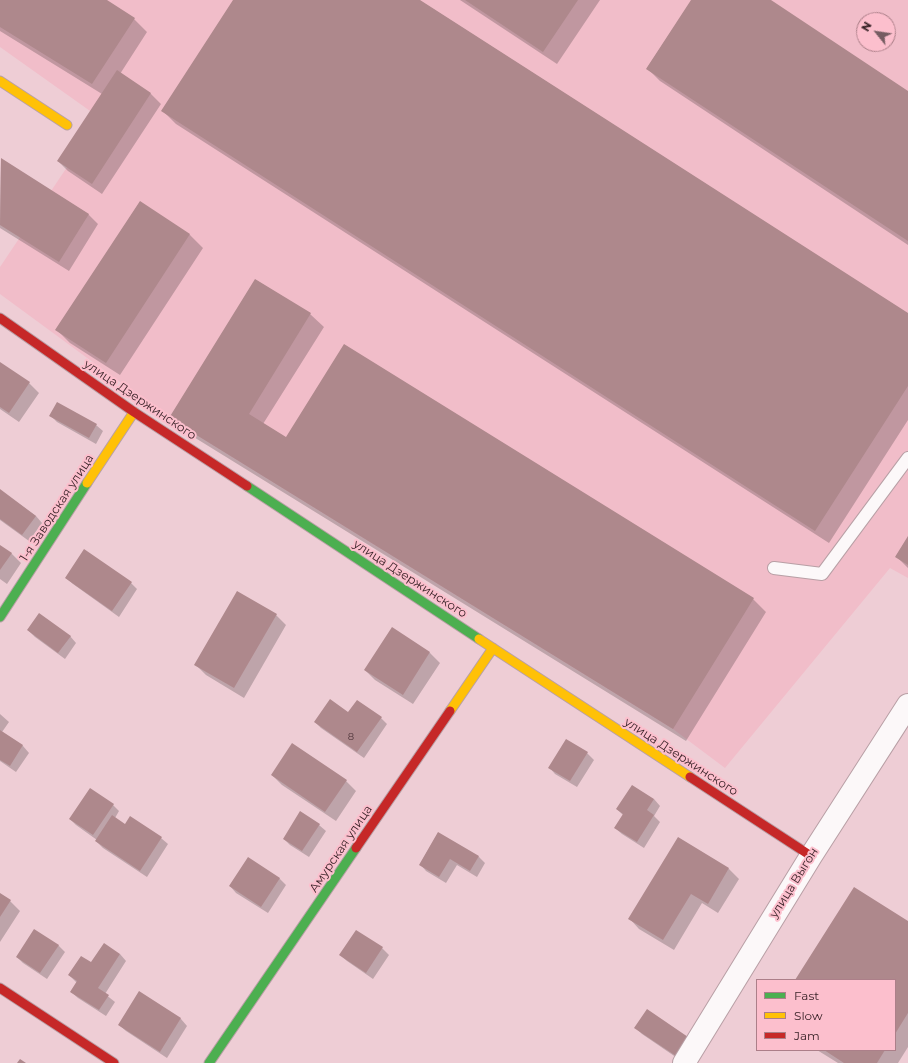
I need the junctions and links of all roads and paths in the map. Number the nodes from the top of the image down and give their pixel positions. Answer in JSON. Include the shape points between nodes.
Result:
{"nodes":[{"id":1,"x":0,"y":81,"type":"edge"},
{"id":2,"x":67,"y":125,"type":"dead end"},
{"id":3,"x":0,"y":318,"type":"edge"},
{"id":4,"x":134,"y":412,"type":"junction"},
{"id":5,"x":908,"y":458,"type":"edge"},
{"id":6,"x":774,"y":568,"type":"dead end"},
{"id":7,"x":0,"y":617,"type":"edge"},
{"id":8,"x":493,"y":648,"type":"junction"},
{"id":9,"x":908,"y":705,"type":"edge"},
{"id":10,"x":811,"y":856,"type":"junction"},
{"id":11,"x":0,"y":988,"type":"edge"},
{"id":12,"x":114,"y":1063,"type":"edge"},
{"id":13,"x":209,"y":1063,"type":"edge"},
{"id":14,"x":684,"y":1063,"type":"edge"}],
"edges":[{"from":1,"to":2,"type":"street"},
{"from":3,"to":4,"type":"street","name":"улица Дзержинского"},
{"from":4,"to":7,"type":"street","name":"1-я Заводская улица"},
{"from":4,"to":8,"type":"street","name":"улица Дзержинского"},
{"from":5,"to":6,"type":"lane","via":[[822,574]]},
{"from":8,"to":10,"type":"street","name":"улица Дзержинского"},
{"from":8,"to":13,"type":"street","name":"Амурская улица"},
{"from":9,"to":10,"type":"street","name":"улица Выгон"},
{"from":10,"to":14,"type":"street","name":"улица Выгон"},
{"from":11,"to":12,"type":"street"}]}
